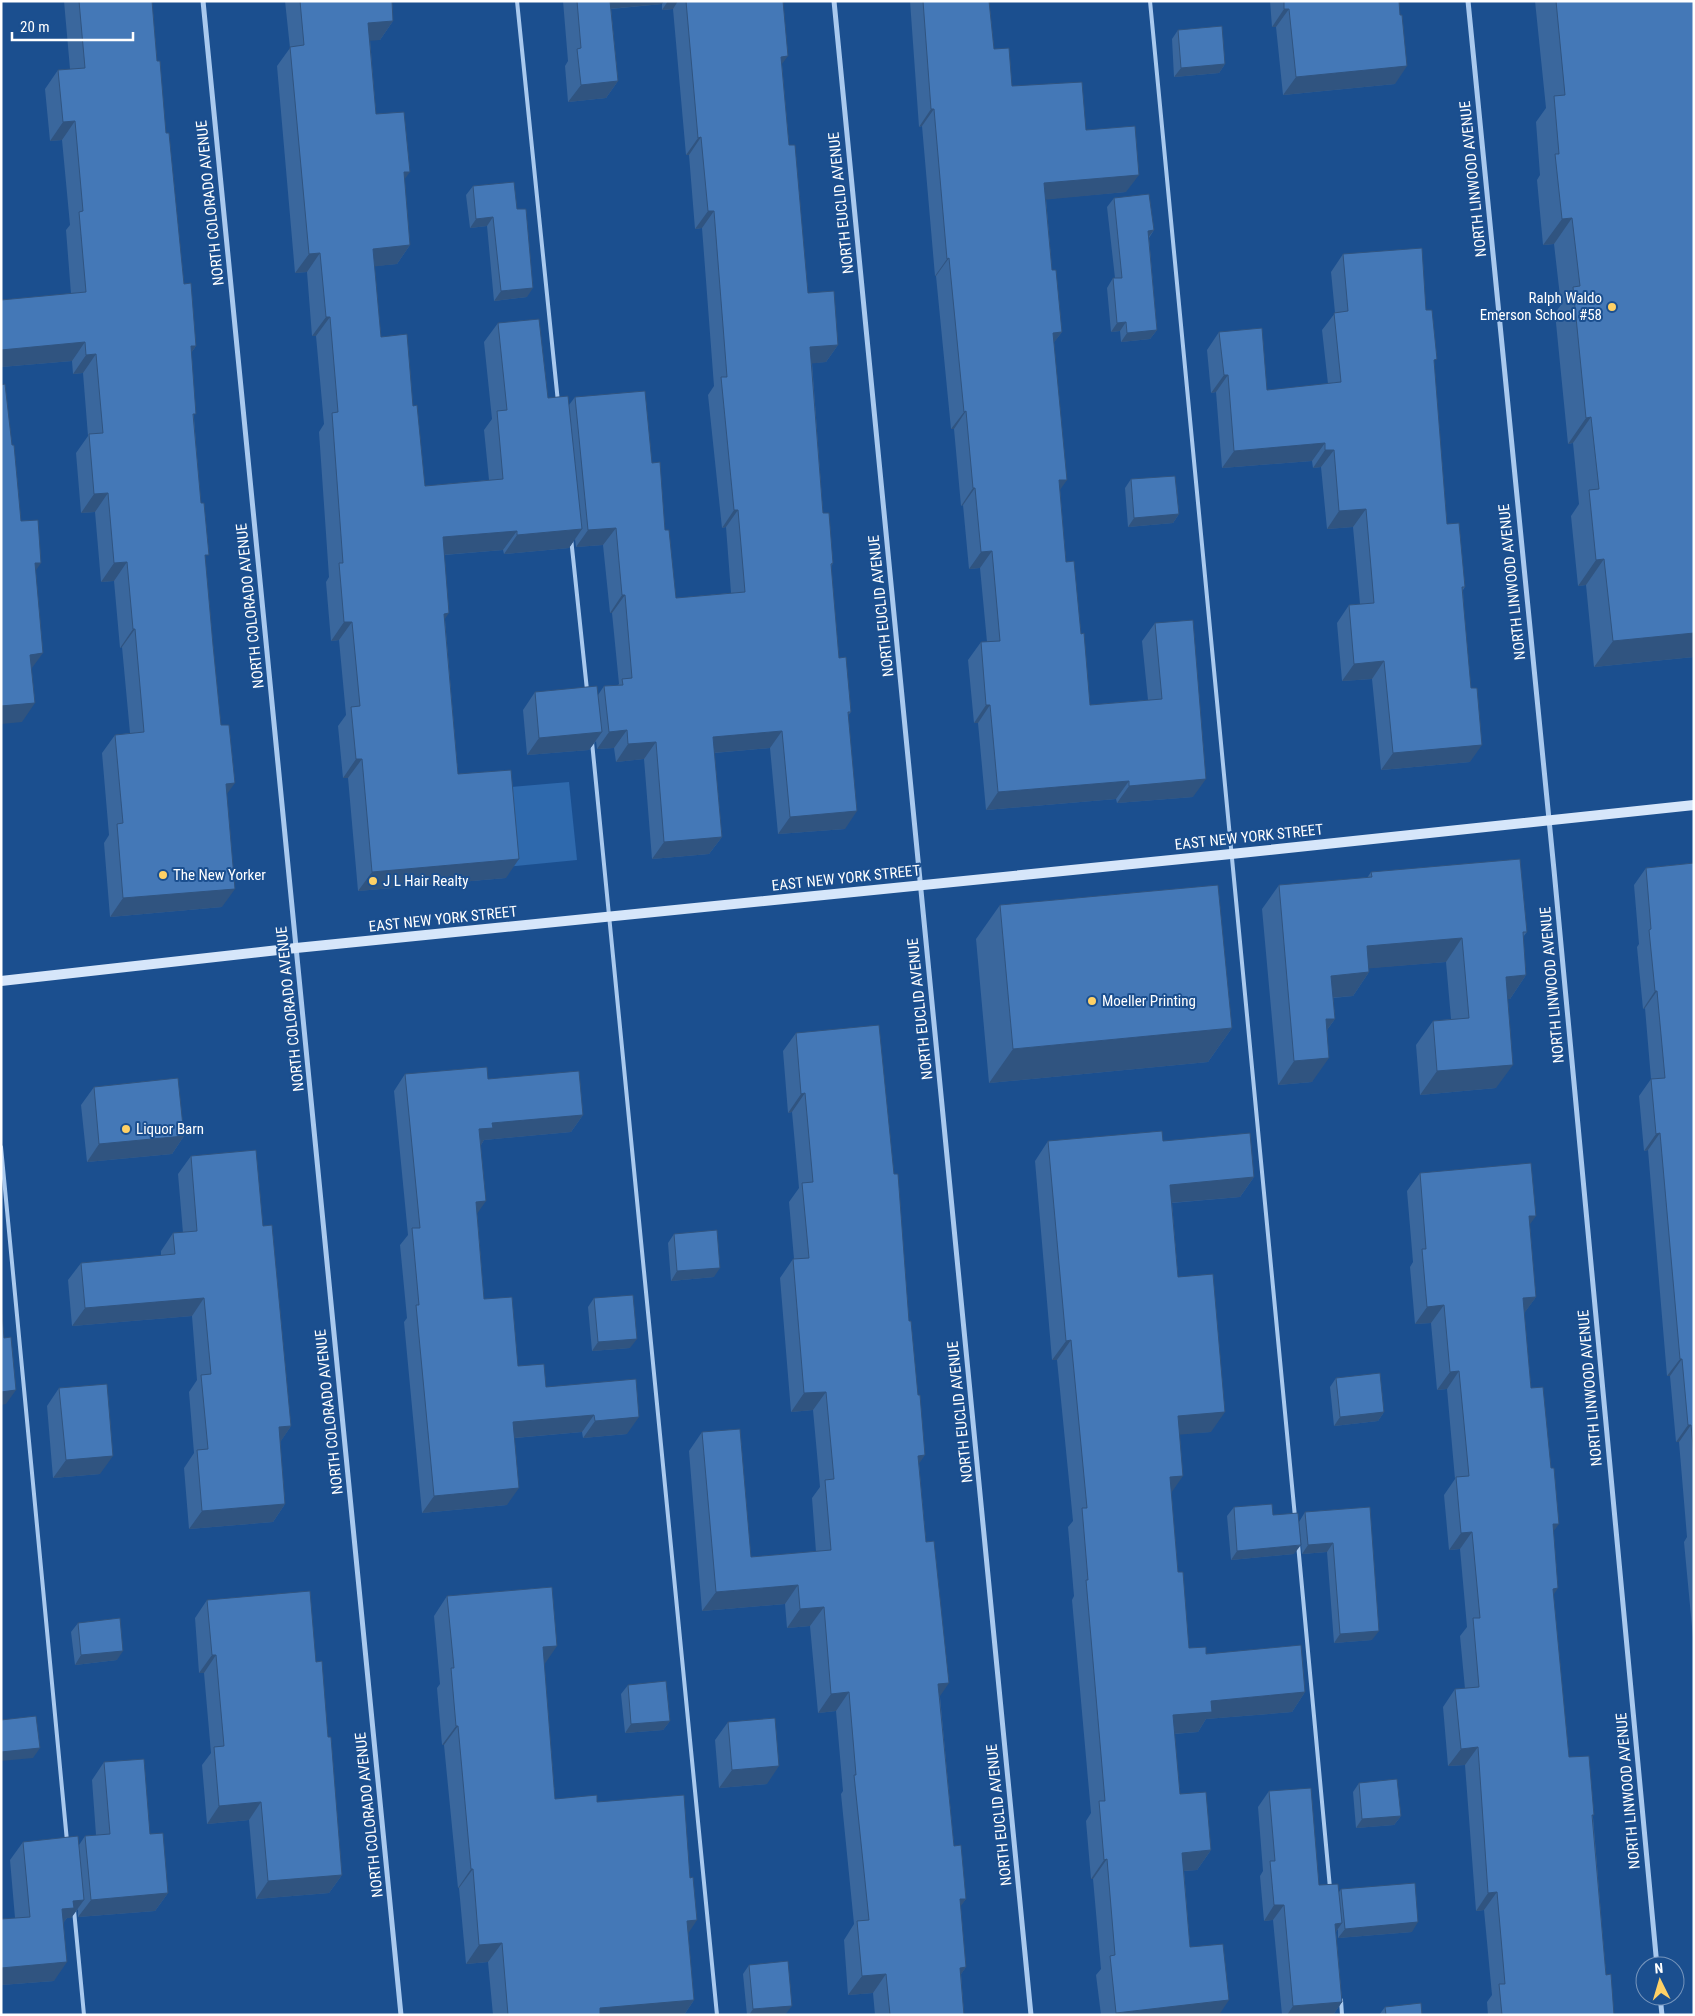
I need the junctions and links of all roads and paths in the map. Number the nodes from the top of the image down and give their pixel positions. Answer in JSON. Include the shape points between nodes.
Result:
{"nodes":[{"id":1,"x":203,"y":1,"type":"edge"},
{"id":2,"x":517,"y":1,"type":"edge"},
{"id":3,"x":834,"y":1,"type":"edge"},
{"id":4,"x":1150,"y":1,"type":"edge"},
{"id":5,"x":1468,"y":1,"type":"edge"},
{"id":6,"x":558,"y":406,"type":"edge"},
{"id":7,"x":571,"y":535,"type":"edge"},
{"id":8,"x":587,"y":693,"type":"edge"},
{"id":9,"x":591,"y":733,"type":"edge"},
{"id":10,"x":1694,"y":805,"type":"edge"},
{"id":11,"x":1548,"y":820,"type":"junction"},
{"id":12,"x":1231,"y":854,"type":"junction"},
{"id":13,"x":921,"y":886,"type":"junction"},
{"id":14,"x":610,"y":918,"type":"junction"},
{"id":15,"x":296,"y":948,"type":"junction"},
{"id":16,"x":1,"y":981,"type":"edge"},
{"id":17,"x":1,"y":1146,"type":"edge"},
{"id":18,"x":1296,"y":1521,"type":"edge"},
{"id":19,"x":1298,"y":1540,"type":"edge"},
{"id":20,"x":68,"y":1847,"type":"edge"},
{"id":21,"x":1331,"y":1896,"type":"edge"},
{"id":22,"x":74,"y":1906,"type":"edge"},
{"id":23,"x":1656,"y":1956,"type":"edge"},
{"id":24,"x":1341,"y":1995,"type":"edge"},
{"id":25,"x":84,"y":2015,"type":"edge"},
{"id":26,"x":401,"y":2015,"type":"edge"},
{"id":27,"x":717,"y":2015,"type":"edge"},
{"id":28,"x":1031,"y":2015,"type":"edge"},
{"id":29,"x":1342,"y":2015,"type":"edge"}],
"edges":[{"from":1,"to":15,"type":"street","name":"NORTH COLORADO AVENUE"},
{"from":2,"to":6,"type":"lane"},
{"from":3,"to":13,"type":"street","name":"NORTH EUCLID AVENUE"},
{"from":4,"to":12,"type":"lane"},
{"from":5,"to":11,"type":"street","name":"NORTH LINWOOD AVENUE"},
{"from":7,"to":8,"type":"lane"},
{"from":9,"to":14,"type":"lane"},
{"from":10,"to":11,"type":"main road","name":"EAST NEW YORK STREET"},
{"from":11,"to":12,"type":"main road","name":"EAST NEW YORK STREET"},
{"from":11,"to":23,"type":"street","name":"NORTH LINWOOD AVENUE"},
{"from":12,"to":13,"type":"main road","name":"EAST NEW YORK STREET"},
{"from":12,"to":18,"type":"lane"},
{"from":13,"to":14,"type":"main road","name":"EAST NEW YORK STREET"},
{"from":13,"to":28,"type":"street","name":"NORTH EUCLID AVENUE"},
{"from":14,"to":15,"type":"main road","name":"EAST NEW YORK STREET"},
{"from":14,"to":27,"type":"lane"},
{"from":15,"to":16,"type":"main road","name":"EAST NEW YORK STREET"},
{"from":15,"to":26,"type":"street","name":"NORTH COLORADO AVENUE"},
{"from":17,"to":20,"type":"lane"},
{"from":19,"to":21,"type":"lane"},
{"from":22,"to":25,"type":"lane"},
{"from":24,"to":29,"type":"lane"}]}
